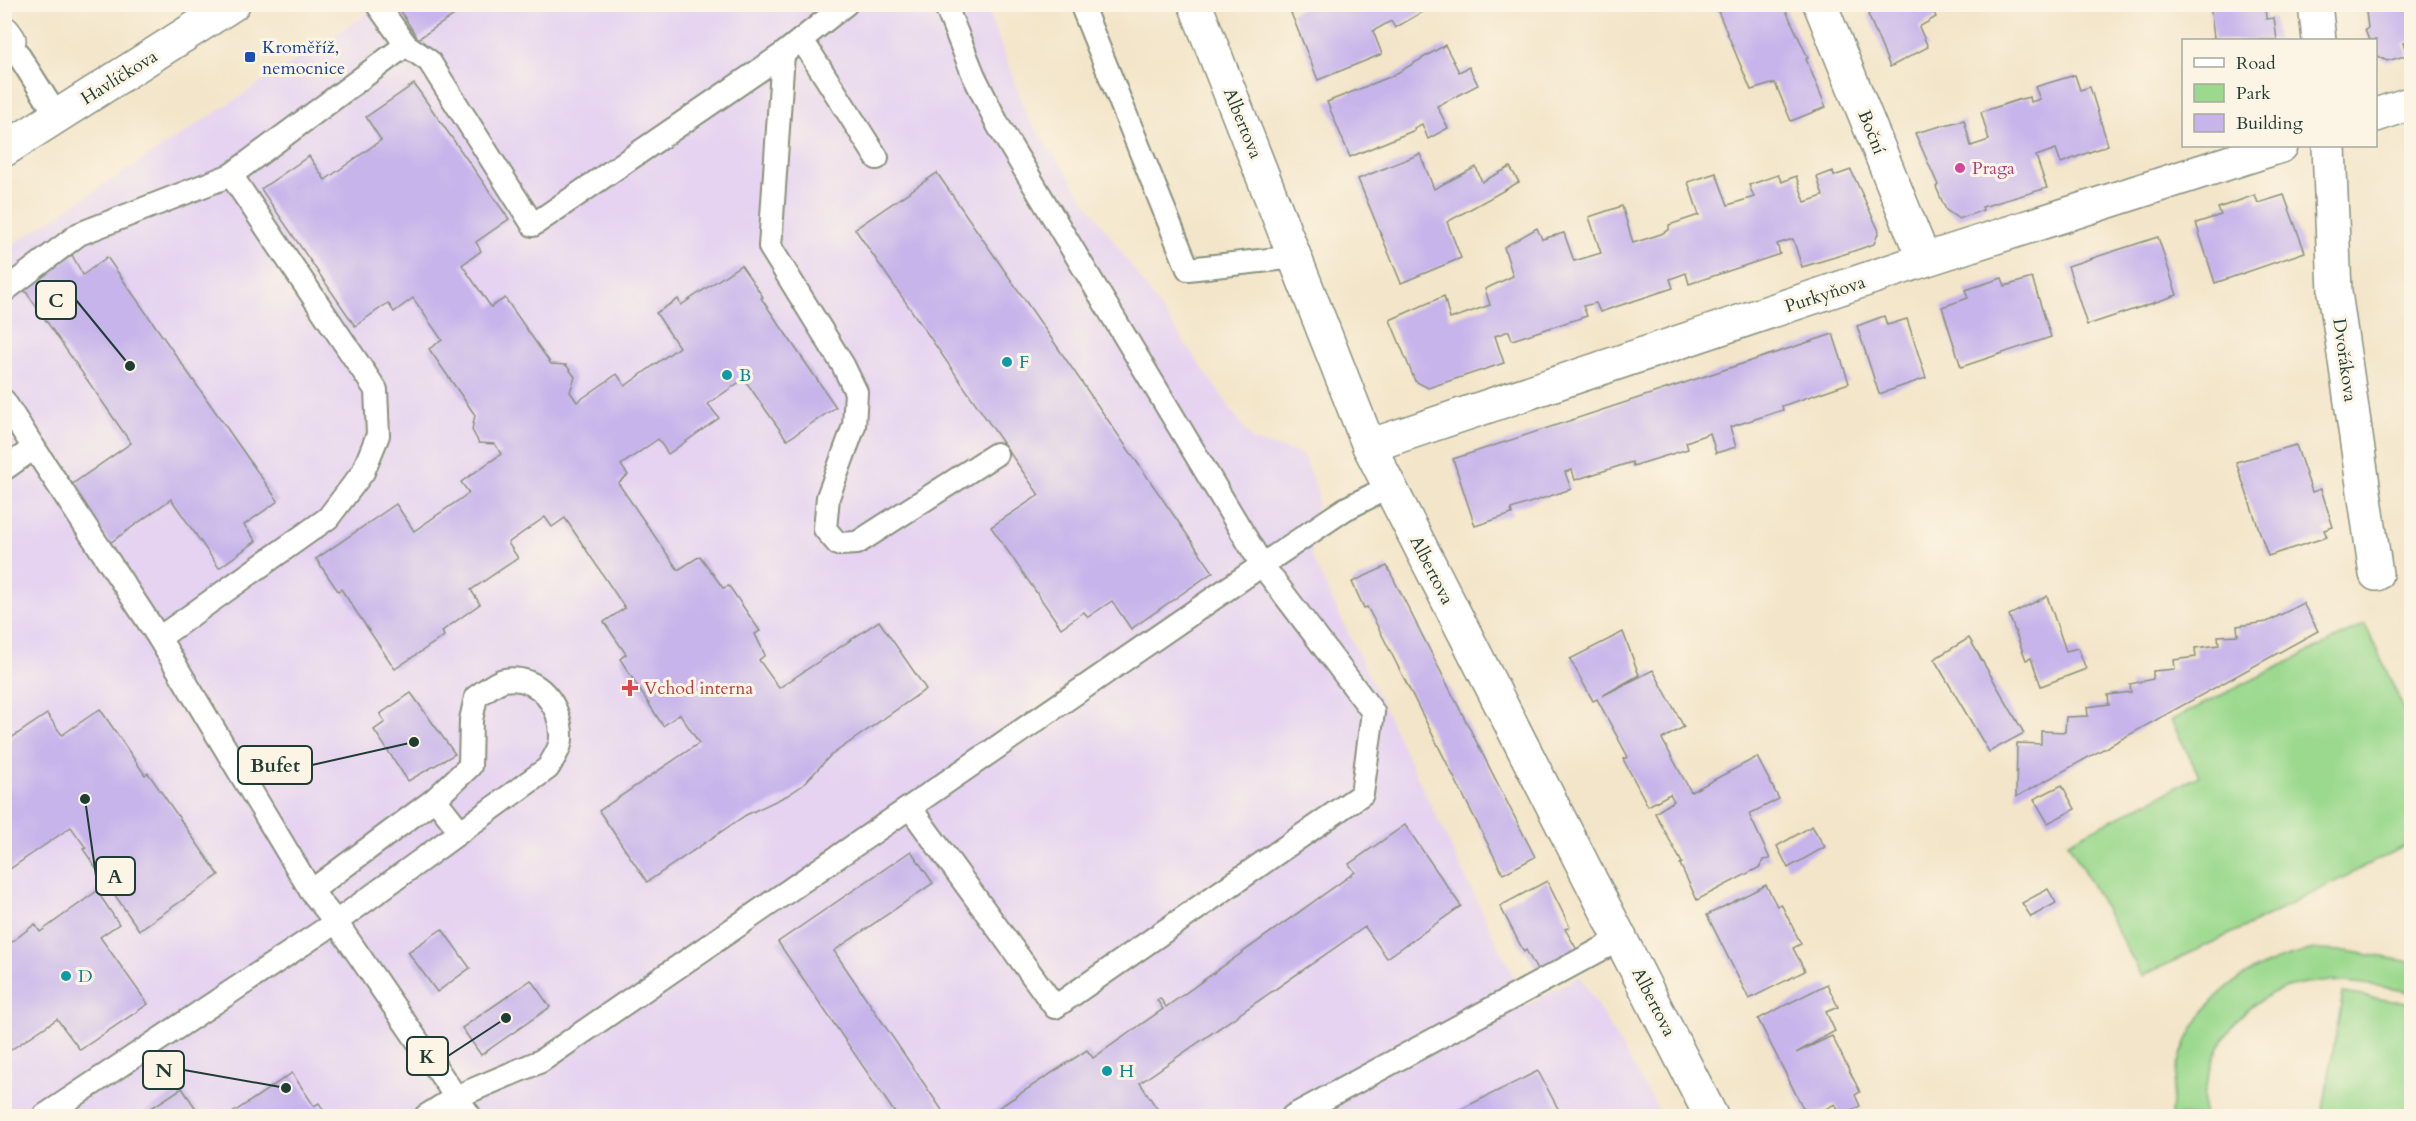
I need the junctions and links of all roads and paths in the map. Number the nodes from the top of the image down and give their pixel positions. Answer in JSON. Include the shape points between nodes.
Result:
{"nodes":[{"id":1,"x":233,"y":4,"type":"edge"},
{"id":2,"x":377,"y":4,"type":"edge"},
{"id":3,"x":846,"y":4,"type":"edge"},
{"id":4,"x":945,"y":4,"type":"edge"},
{"id":5,"x":1081,"y":4,"type":"edge"},
{"id":6,"x":1195,"y":4,"type":"edge"},
{"id":7,"x":1820,"y":4,"type":"edge"},
{"id":8,"x":2315,"y":4,"type":"edge"},
{"id":9,"x":7,"y":37,"type":"edge"},
{"id":10,"x":2319,"y":39,"type":"edge"},
{"id":11,"x":802,"y":40,"type":"junction"},
{"id":12,"x":406,"y":45,"type":"junction"},
{"id":13,"x":783,"y":54,"type":"junction"},
{"id":14,"x":2412,"y":103,"type":"edge"},
{"id":15,"x":2377,"y":115,"type":"edge"},
{"id":16,"x":57,"y":116,"type":"junction"},
{"id":17,"x":2279,"y":147,"type":"edge"},
{"id":18,"x":2329,"y":147,"type":"edge"},
{"id":19,"x":4,"y":150,"type":"edge"},
{"id":20,"x":878,"y":158,"type":"dead end"},
{"id":21,"x":231,"y":175,"type":"junction"},
{"id":22,"x":1296,"y":257,"type":"junction"},
{"id":23,"x":1924,"y":260,"type":"junction"},
{"id":24,"x":4,"y":291,"type":"edge"},
{"id":25,"x":4,"y":401,"type":"edge"},
{"id":26,"x":1369,"y":446,"type":"junction"},
{"id":27,"x":34,"y":448,"type":"junction"},
{"id":28,"x":996,"y":454,"type":"dead end"},
{"id":29,"x":4,"y":469,"type":"edge"},
{"id":30,"x":1389,"y":487,"type":"junction"},
{"id":31,"x":1262,"y":565,"type":"junction"},
{"id":32,"x":2376,"y":574,"type":"dead end"},
{"id":33,"x":159,"y":638,"type":"junction"},
{"id":34,"x":435,"y":799,"type":"junction"},
{"id":35,"x":910,"y":808,"type":"junction"},
{"id":36,"x":460,"y":831,"type":"junction"},
{"id":37,"x":311,"y":891,"type":"junction"},
{"id":38,"x":336,"y":922,"type":"junction"},
{"id":39,"x":1622,"y":938,"type":"junction"},
{"id":40,"x":456,"y":1097,"type":"junction"},
{"id":41,"x":44,"y":1116,"type":"edge"},
{"id":42,"x":426,"y":1116,"type":"edge"},
{"id":43,"x":470,"y":1116,"type":"edge"},
{"id":44,"x":1293,"y":1116,"type":"edge"},
{"id":45,"x":1711,"y":1116,"type":"edge"}],
"edges":[{"from":1,"to":16,"type":"street","name":"Havlíčkova"},
{"from":2,"to":12,"type":"lane"},
{"from":3,"to":11,"type":"lane"},
{"from":4,"to":31,"type":"lane","via":[[998,125]]},
{"from":5,"to":22,"type":"lane","via":[[1188,269]]},
{"from":6,"to":22,"type":"street","name":"Albertova"},
{"from":7,"to":23,"type":"street","name":"Boční"},
{"from":8,"to":10,"type":"street"},
{"from":9,"to":16,"type":"lane"},
{"from":11,"to":13,"type":"lane"},
{"from":11,"to":20,"type":"lane"},
{"from":12,"to":13,"type":"lane","via":[[429,61],[533,225]]},
{"from":12,"to":21,"type":"lane"},
{"from":13,"to":28,"type":"lane","via":[[770,247],[856,392],[854,426],[828,497],[825,529],[838,544],[857,543]]},
{"from":14,"to":15,"type":"street"},
{"from":16,"to":19,"type":"street","name":"Havlíčkova"},
{"from":17,"to":23,"type":"street","name":"Purkyňova"},
{"from":18,"to":32,"type":"street","name":"Dvořákova","via":[[2336,292]]},
{"from":21,"to":24,"type":"lane","via":[[79,234]]},
{"from":21,"to":33,"type":"lane","via":[[376,390],[378,435],[363,472],[328,518]]},
{"from":22,"to":26,"type":"street","name":"Albertova"},
{"from":23,"to":26,"type":"street","name":"Purkyňova"},
{"from":25,"to":27,"type":"lane"},
{"from":26,"to":30,"type":"street","name":"Albertova"},
{"from":27,"to":29,"type":"lane"},
{"from":27,"to":33,"type":"lane"},
{"from":30,"to":31,"type":"lane","via":[[1345,509]]},
{"from":30,"to":39,"type":"street","name":"Albertova"},
{"from":31,"to":35,"type":"lane"},
{"from":31,"to":35,"type":"lane","via":[[1373,712],[1362,794],[1065,1001],[1055,1007]]},
{"from":33,"to":37,"type":"lane"},
{"from":34,"to":36,"type":"lane"},
{"from":34,"to":36,"type":"lane","via":[[470,766],[476,697],[502,680],[526,680],[546,693],[555,709],[561,736],[548,768]]},
{"from":34,"to":37,"type":"lane"},
{"from":35,"to":40,"type":"lane","via":[[542,1061]]},
{"from":36,"to":38,"type":"lane"},
{"from":37,"to":38,"type":"lane"},
{"from":38,"to":40,"type":"lane"},
{"from":38,"to":41,"type":"lane"},
{"from":39,"to":44,"type":"lane"},
{"from":39,"to":45,"type":"street","name":"Albertova"},
{"from":40,"to":42,"type":"lane"},
{"from":40,"to":43,"type":"lane"}]}
